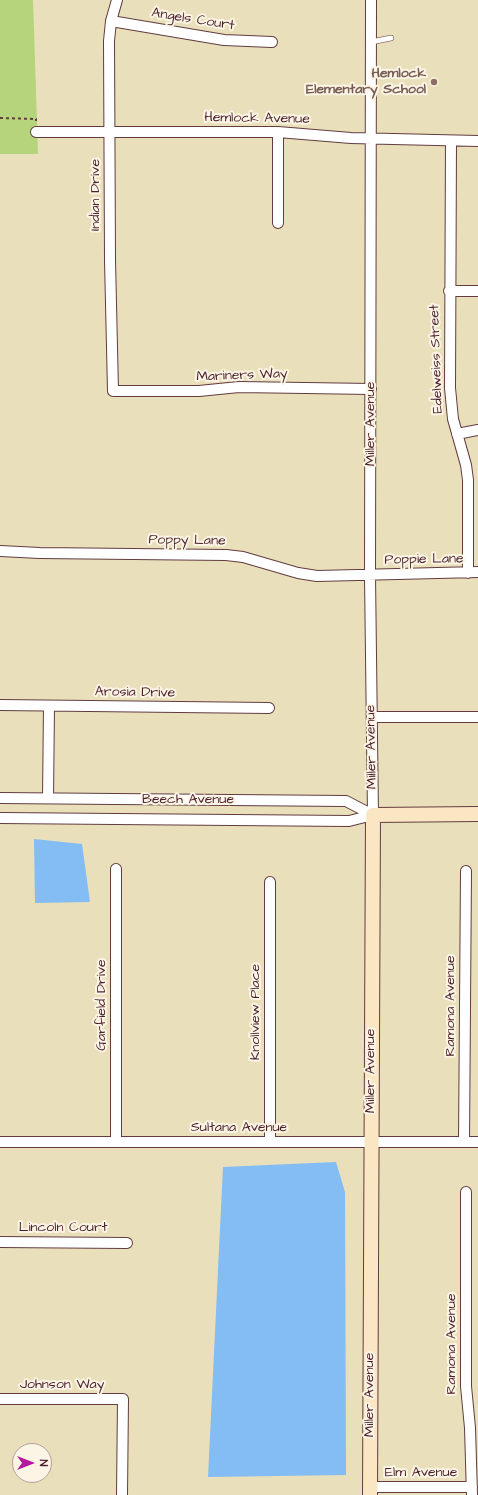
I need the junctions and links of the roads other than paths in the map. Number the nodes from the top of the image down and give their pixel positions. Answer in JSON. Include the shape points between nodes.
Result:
{"nodes":[{"id":1,"x":117,"y":0,"type":"edge"},
{"id":2,"x":371,"y":0,"type":"edge"},
{"id":3,"x":111,"y":21,"type":"junction"},
{"id":4,"x":391,"y":38,"type":"dead end"},
{"id":5,"x":272,"y":42,"type":"dead end"},
{"id":6,"x":371,"y":42,"type":"junction"},
{"id":7,"x":36,"y":132,"type":"road end"},
{"id":8,"x":109,"y":132,"type":"junction"},
{"id":9,"x":278,"y":132,"type":"junction"},
{"id":10,"x":370,"y":139,"type":"junction"},
{"id":11,"x":451,"y":141,"type":"junction"},
{"id":12,"x":478,"y":142,"type":"edge"},
{"id":13,"x":278,"y":223,"type":"dead end"},
{"id":14,"x":449,"y":291,"type":"junction"},
{"id":15,"x":478,"y":291,"type":"edge"},
{"id":16,"x":371,"y":389,"type":"junction"},
{"id":17,"x":113,"y":391,"type":"joint"},
{"id":18,"x":478,"y":430,"type":"edge"},
{"id":19,"x":457,"y":434,"type":"junction"},
{"id":20,"x":0,"y":551,"type":"edge"},
{"id":21,"x":473,"y":573,"type":"edge"},
{"id":22,"x":370,"y":576,"type":"junction"},
{"id":23,"x":0,"y":705,"type":"edge"},
{"id":24,"x":49,"y":706,"type":"junction"},
{"id":25,"x":269,"y":708,"type":"dead end"},
{"id":26,"x":372,"y":717,"type":"junction"},
{"id":27,"x":478,"y":717,"type":"edge"},
{"id":28,"x":0,"y":798,"type":"edge"},
{"id":29,"x":48,"y":798,"type":"junction"},
{"id":30,"x":478,"y":814,"type":"edge"},
{"id":31,"x":373,"y":815,"type":"junction"},
{"id":32,"x":0,"y":818,"type":"edge"},
{"id":33,"x":116,"y":869,"type":"dead end"},
{"id":34,"x":466,"y":871,"type":"dead end"},
{"id":35,"x":270,"y":882,"type":"dead end"},
{"id":36,"x":0,"y":1142,"type":"edge"},
{"id":37,"x":116,"y":1142,"type":"junction"},
{"id":38,"x":270,"y":1142,"type":"junction"},
{"id":39,"x":370,"y":1142,"type":"junction"},
{"id":40,"x":464,"y":1142,"type":"junction"},
{"id":41,"x":478,"y":1142,"type":"edge"},
{"id":42,"x":466,"y":1192,"type":"dead end"},
{"id":43,"x":0,"y":1242,"type":"edge"},
{"id":44,"x":127,"y":1242,"type":"dead end"},
{"id":45,"x":0,"y":1399,"type":"edge"},
{"id":46,"x":370,"y":1491,"type":"edge"},
{"id":47,"x":472,"y":1491,"type":"edge"},
{"id":48,"x":122,"y":1495,"type":"edge"}],
"edges":[{"from":1,"to":3,"type":"street","name":"Indian Drive"},
{"from":2,"to":6,"type":"street","name":"Miller Avenue"},
{"from":3,"to":5,"type":"street","name":"Angels Court","via":[[224,40]]},
{"from":3,"to":8,"type":"street","name":"Indian Drive"},
{"from":4,"to":6,"type":"lane"},
{"from":6,"to":10,"type":"street","name":"Miller Avenue"},
{"from":7,"to":8,"type":"street","name":"Hemlock Avenue"},
{"from":8,"to":9,"type":"street","name":"Hemlock Avenue"},
{"from":8,"to":17,"type":"street","name":"Indian Drive"},
{"from":9,"to":10,"type":"street","name":"Hemlock Avenue"},
{"from":9,"to":13,"type":"street"},
{"from":10,"to":11,"type":"street","name":"Hemlock Avenue"},
{"from":10,"to":16,"type":"street","name":"Miller Avenue"},
{"from":11,"to":12,"type":"street","name":"Hemlock Avenue"},
{"from":11,"to":14,"type":"street","name":"Edelweiss Street"},
{"from":14,"to":15,"type":"street"},
{"from":14,"to":19,"type":"street","name":"Edelweiss Street","via":[[450,388]]},
{"from":16,"to":17,"type":"street","name":"Mariners Way","via":[[239,388],[199,391]]},
{"from":16,"to":22,"type":"street","name":"Miller Avenue"},
{"from":18,"to":19,"type":"street"},
{"from":19,"to":21,"type":"street","name":"Edelweiss Street","via":[[468,480]]},
{"from":20,"to":22,"type":"street","name":"Poppy Lane","via":[[226,555],[311,575]]},
{"from":21,"to":22,"type":"street","name":"Poppie Lane"},
{"from":22,"to":26,"type":"street","name":"Miller Avenue"},
{"from":23,"to":24,"type":"street","name":"Arosia Drive"},
{"from":24,"to":25,"type":"street","name":"Arosia Drive"},
{"from":24,"to":29,"type":"street"},
{"from":26,"to":27,"type":"street"},
{"from":26,"to":31,"type":"street","name":"Miller Avenue"},
{"from":28,"to":29,"type":"street","name":"Beech Avenue"},
{"from":29,"to":31,"type":"street","name":"Beech Avenue","via":[[346,801]]},
{"from":30,"to":31,"type":"street","name":"Beech Avenue"},
{"from":31,"to":32,"type":"street","name":"Beech Avenue","via":[[349,821]]},
{"from":31,"to":39,"type":"street","name":"Miller Avenue"},
{"from":33,"to":37,"type":"street","name":"Garfield Drive"},
{"from":34,"to":40,"type":"street","name":"Ramona Avenue"},
{"from":35,"to":38,"type":"street","name":"Knollview Place"},
{"from":36,"to":37,"type":"street","name":"Sultana Avenue"},
{"from":37,"to":38,"type":"street","name":"Sultana Avenue"},
{"from":38,"to":39,"type":"street","name":"Sultana Avenue"},
{"from":39,"to":40,"type":"street","name":"Sultana Avenue"},
{"from":39,"to":46,"type":"street","name":"Miller Avenue"},
{"from":40,"to":41,"type":"street","name":"Sultana Avenue"},
{"from":42,"to":47,"type":"street","name":"Ramona Avenue","via":[[466,1386]]},
{"from":43,"to":44,"type":"street","name":"Lincoln Court"},
{"from":45,"to":48,"type":"street","name":"Johnson Way","via":[[123,1399]]},
{"from":46,"to":47,"type":"street","name":"Elm Avenue"}]}
